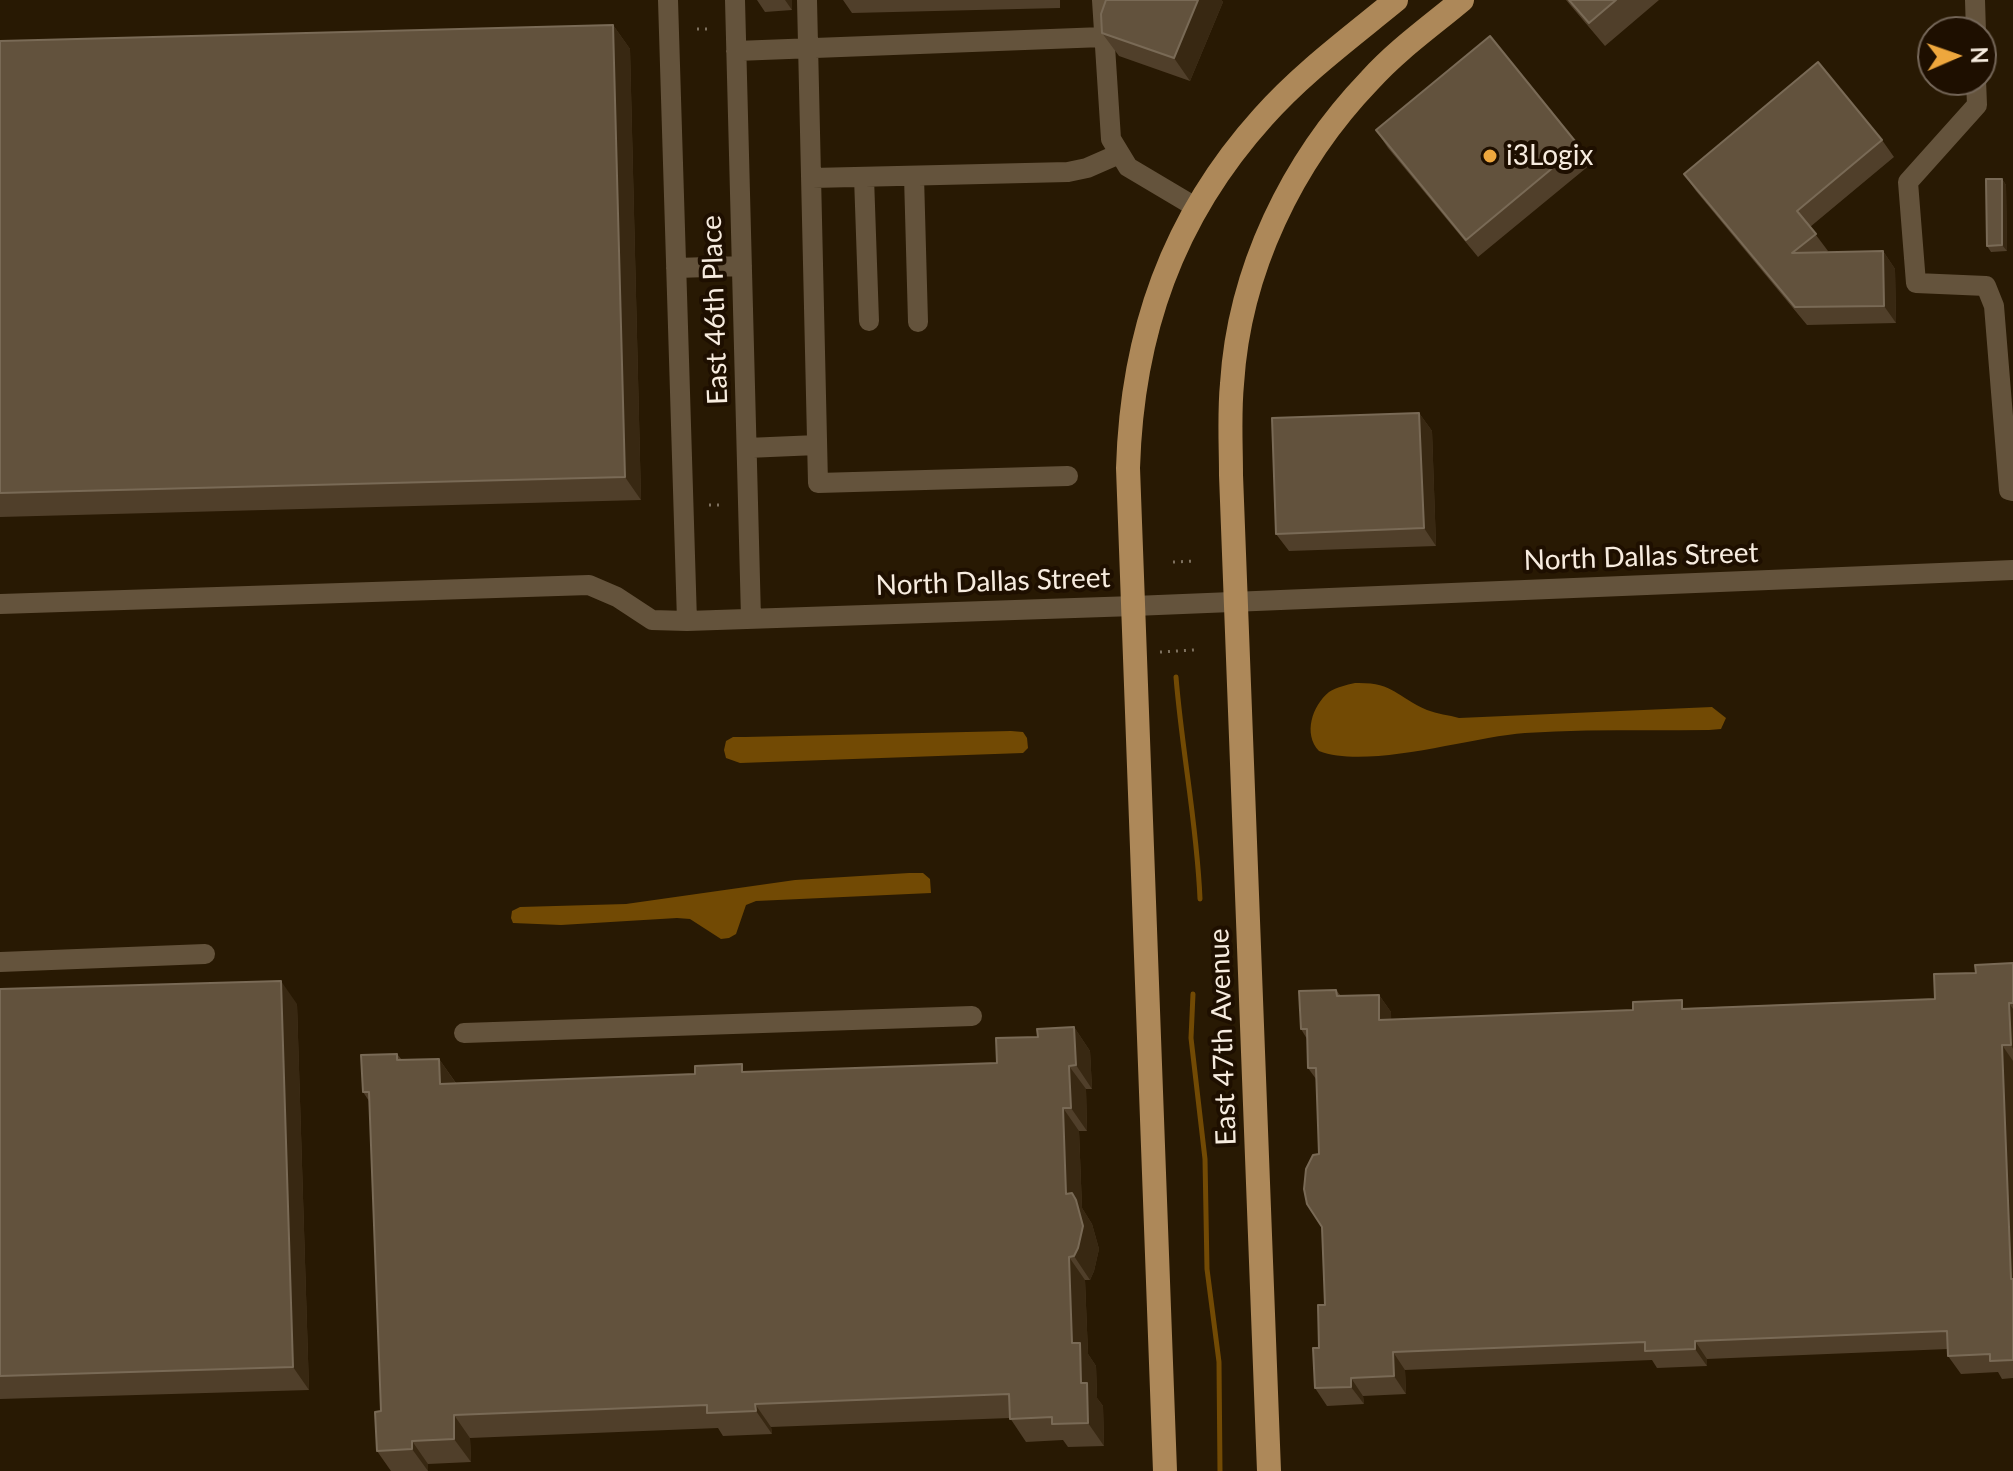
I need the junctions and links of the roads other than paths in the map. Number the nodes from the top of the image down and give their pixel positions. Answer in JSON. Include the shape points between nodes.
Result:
{"nodes":[{"id":1,"x":668,"y":0,"type":"edge"},
{"id":2,"x":735,"y":0,"type":"edge"},
{"id":3,"x":807,"y":0,"type":"edge"},
{"id":4,"x":1102,"y":0,"type":"edge"},
{"id":5,"x":1396,"y":0,"type":"edge"},
{"id":6,"x":1462,"y":0,"type":"edge"},
{"id":7,"x":1103,"y":37,"type":"junction"},
{"id":8,"x":809,"y":48,"type":"junction"},
{"id":9,"x":736,"y":51,"type":"junction"},
{"id":10,"x":1977,"y":96,"type":"edge"},
{"id":11,"x":1119,"y":154,"type":"junction"},
{"id":12,"x":914,"y":176,"type":"junction"},
{"id":13,"x":864,"y":177,"type":"junction"},
{"id":14,"x":812,"y":178,"type":"junction"},
{"id":15,"x":1197,"y":208,"type":"junction"},
{"id":16,"x":742,"y":266,"type":"junction"},
{"id":17,"x":676,"y":268,"type":"junction"},
{"id":18,"x":869,"y":321,"type":"dead end"},
{"id":19,"x":918,"y":322,"type":"dead end"},
{"id":20,"x":817,"y":445,"type":"junction"},
{"id":21,"x":747,"y":448,"type":"junction"},
{"id":22,"x":1068,"y":476,"type":"dead end"},
{"id":23,"x":2013,"y":491,"type":"edge"},
{"id":24,"x":2013,"y":570,"type":"edge"},
{"id":25,"x":1236,"y":601,"type":"junction"},
{"id":26,"x":0,"y":604,"type":"edge"},
{"id":27,"x":1134,"y":606,"type":"junction"},
{"id":28,"x":751,"y":618,"type":"junction"},
{"id":29,"x":687,"y":621,"type":"junction"},
{"id":30,"x":205,"y":954,"type":"dead end"},
{"id":31,"x":0,"y":962,"type":"edge"},
{"id":32,"x":972,"y":1016,"type":"dead end"},
{"id":33,"x":464,"y":1033,"type":"dead end"},
{"id":34,"x":1165,"y":1471,"type":"edge"},
{"id":35,"x":1269,"y":1471,"type":"edge"}],
"edges":[{"from":1,"to":17,"type":"street"},
{"from":2,"to":9,"type":"street","name":"East 46th Place"},
{"from":3,"to":8,"type":"street"},
{"from":4,"to":7,"type":"street"},
{"from":5,"to":15,"type":"main road","via":[[1263,117]]},
{"from":6,"to":25,"type":"main road","name":"East 47th Avenue","via":[[1390,60],[1342,111],[1302,167],[1267,236],[1241,322],[1232,382]]},
{"from":7,"to":8,"type":"street"},
{"from":7,"to":11,"type":"street","via":[[1111,139]]},
{"from":8,"to":9,"type":"street"},
{"from":8,"to":14,"type":"street"},
{"from":9,"to":16,"type":"street","name":"East 46th Place"},
{"from":10,"to":23,"type":"street","via":[[1977,105],[1908,182],[1916,283],[1986,286],[1994,306]]},
{"from":11,"to":12,"type":"street","via":[[1068,172]]},
{"from":11,"to":15,"type":"street","via":[[1128,167]]},
{"from":12,"to":13,"type":"street"},
{"from":12,"to":19,"type":"street"},
{"from":13,"to":14,"type":"street"},
{"from":13,"to":18,"type":"street"},
{"from":14,"to":20,"type":"street"},
{"from":15,"to":27,"type":"main road","via":[[1170,259],[1136,374],[1128,468]]},
{"from":16,"to":17,"type":"street"},
{"from":16,"to":21,"type":"street","name":"East 46th Place"},
{"from":17,"to":29,"type":"street"},
{"from":20,"to":21,"type":"street"},
{"from":20,"to":22,"type":"street","via":[[818,483]]},
{"from":21,"to":28,"type":"street","name":"East 46th Place"},
{"from":24,"to":25,"type":"street","name":"North Dallas Street"},
{"from":25,"to":27,"type":"street","name":"North Dallas Street"},
{"from":25,"to":35,"type":"main road","name":"East 47th Avenue"},
{"from":26,"to":29,"type":"street","name":"North Dallas Street","via":[[589,585],[652,620]]},
{"from":27,"to":28,"type":"street","name":"North Dallas Street"},
{"from":27,"to":34,"type":"main road"},
{"from":28,"to":29,"type":"street","name":"North Dallas Street"},
{"from":30,"to":31,"type":"street"},
{"from":32,"to":33,"type":"street"}]}
